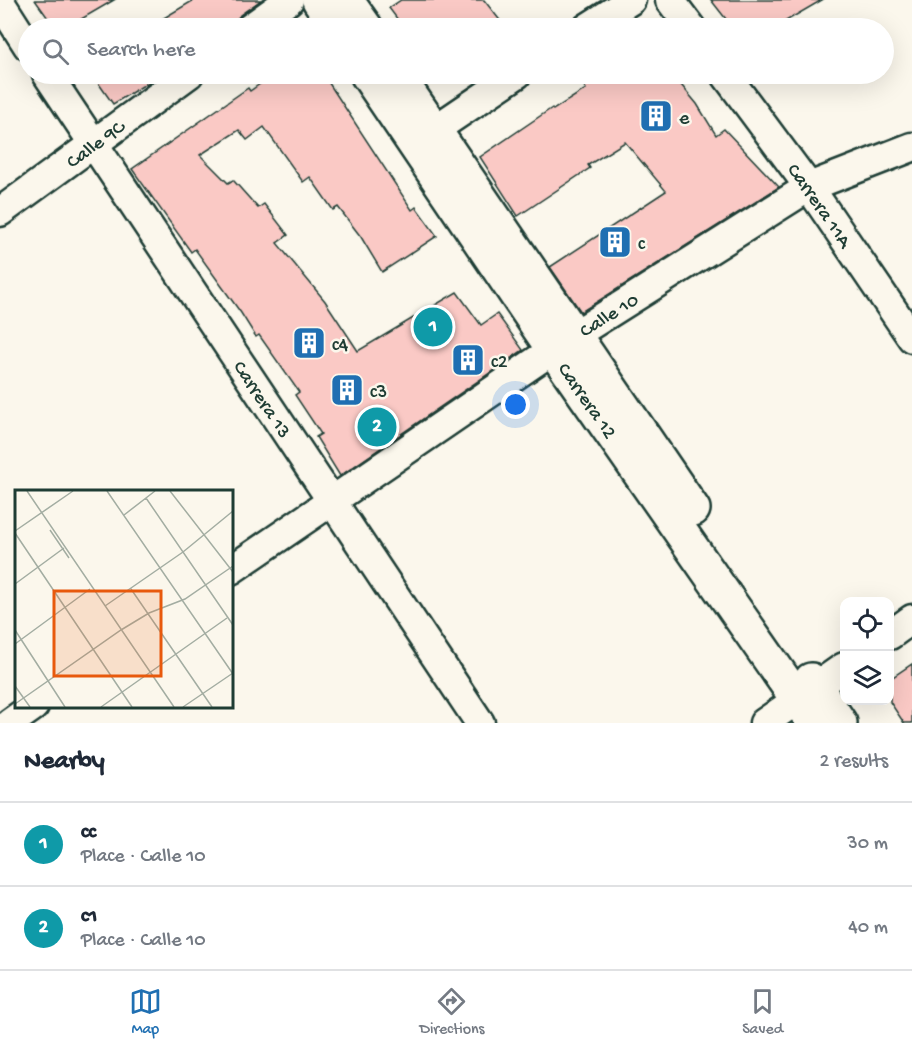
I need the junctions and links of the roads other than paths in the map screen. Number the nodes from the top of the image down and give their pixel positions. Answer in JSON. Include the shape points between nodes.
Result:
{"nodes":[{"id":1,"x":289,"y":0,"type":"edge"},
{"id":2,"x":319,"y":0,"type":"edge"},
{"id":3,"x":346,"y":0,"type":"edge"},
{"id":4,"x":631,"y":0,"type":"edge"},
{"id":5,"x":670,"y":0,"type":"edge"},
{"id":6,"x":0,"y":2,"type":"edge"},
{"id":7,"x":264,"y":18,"type":"edge"},
{"id":8,"x":331,"y":18,"type":"edge"},
{"id":9,"x":359,"y":18,"type":"edge"},
{"id":10,"x":603,"y":18,"type":"edge"},
{"id":11,"x":684,"y":18,"type":"edge"},
{"id":12,"x":18,"y":30,"type":"edge"},
{"id":13,"x":54,"y":84,"type":"edge"},
{"id":14,"x":175,"y":84,"type":"edge"},
{"id":15,"x":376,"y":84,"type":"edge"},
{"id":16,"x":400,"y":84,"type":"edge"},
{"id":17,"x":503,"y":84,"type":"edge"},
{"id":18,"x":732,"y":84,"type":"edge"},
{"id":19,"x":423,"y":136,"type":"junction"},
{"id":20,"x":93,"y":144,"type":"junction"},
{"id":21,"x":912,"y":147,"type":"edge"},
{"id":22,"x":809,"y":187,"type":"junction"},
{"id":23,"x":0,"y":213,"type":"edge"},
{"id":24,"x":912,"y":338,"type":"edge"},
{"id":25,"x":563,"y":343,"type":"junction"},
{"id":26,"x":331,"y":500,"type":"junction"},
{"id":27,"x":232,"y":569,"type":"edge"},
{"id":28,"x":912,"y":619,"type":"edge"},
{"id":29,"x":894,"y":632,"type":"edge"},
{"id":30,"x":840,"y":671,"type":"edge"},
{"id":31,"x":809,"y":703,"type":"edge"},
{"id":32,"x":31,"y":708,"type":"edge"},
{"id":33,"x":10,"y":723,"type":"edge"},
{"id":34,"x":480,"y":723,"type":"edge"},
{"id":35,"x":764,"y":723,"type":"edge"},
{"id":36,"x":840,"y":723,"type":"edge"}],
"edges":[{"from":1,"to":7,"type":"street"},
{"from":2,"to":8,"type":"street"},
{"from":3,"to":9,"type":"street"},
{"from":4,"to":10,"type":"street"},
{"from":5,"to":11,"type":"street"},
{"from":6,"to":12,"type":"street"},
{"from":13,"to":20,"type":"street","name":"Carrera 13"},
{"from":14,"to":20,"type":"street","name":"Calle 9C"},
{"from":15,"to":19,"type":"street","name":"Carrera 12"},
{"from":16,"to":19,"type":"street","name":"Carrera 12"},
{"from":17,"to":19,"type":"street"},
{"from":18,"to":22,"type":"street","name":"Carrera 11A"},
{"from":19,"to":25,"type":"street","name":"Carrera 12"},
{"from":20,"to":23,"type":"street","name":"Calle 9C"},
{"from":20,"to":26,"type":"street","name":"Carrera 13"},
{"from":21,"to":22,"type":"street","name":"Calle 10"},
{"from":22,"to":24,"type":"street","name":"Carrera 11A"},
{"from":22,"to":25,"type":"street","name":"Calle 10"},
{"from":25,"to":26,"type":"street","name":"Calle 10"},
{"from":25,"to":31,"type":"street","name":"Carrera 12"},
{"from":26,"to":27,"type":"street","name":"Calle 10"},
{"from":26,"to":34,"type":"street","name":"Carrera 13"},
{"from":28,"to":29,"type":"street"},
{"from":30,"to":31,"type":"street"},
{"from":31,"to":35,"type":"street"},
{"from":31,"to":36,"type":"street","name":"Carrera 12"},
{"from":32,"to":33,"type":"street"}]}
